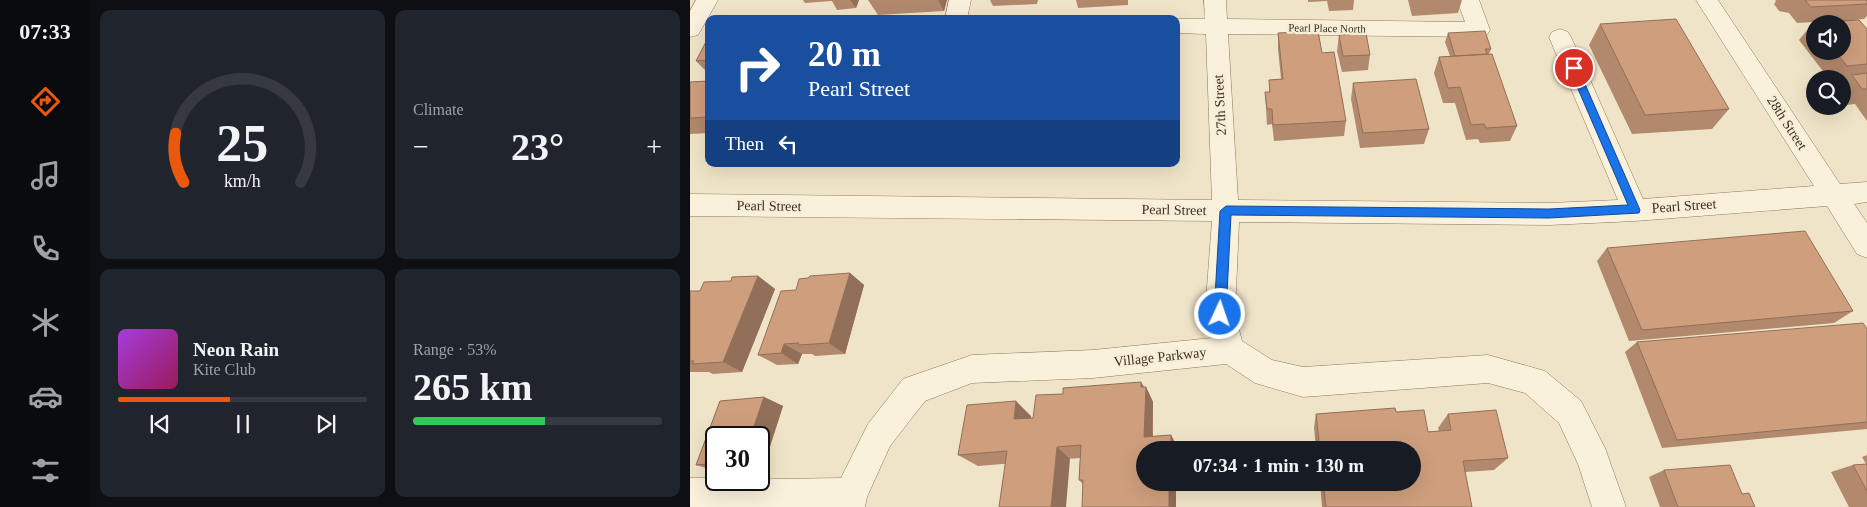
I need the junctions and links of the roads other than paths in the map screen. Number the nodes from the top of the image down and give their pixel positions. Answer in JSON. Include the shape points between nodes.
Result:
{"nodes":[{"id":1,"x":707,"y":0,"type":"edge"},
{"id":2,"x":960,"y":0,"type":"edge"},
{"id":3,"x":1215,"y":0,"type":"edge"},
{"id":4,"x":1468,"y":0,"type":"edge"},
{"id":5,"x":1707,"y":0,"type":"edge"},
{"id":6,"x":957,"y":15,"type":"edge"},
{"id":7,"x":696,"y":25,"type":"edge"},
{"id":8,"x":1180,"y":26,"type":"edge"},
{"id":9,"x":1216,"y":26,"type":"junction"},
{"id":10,"x":1560,"y":37,"type":"dead end"},
{"id":11,"x":1867,"y":192,"type":"edge"},
{"id":12,"x":1833,"y":194,"type":"junction"},
{"id":13,"x":690,"y":205,"type":"edge"},
{"id":14,"x":1635,"y":210,"type":"junction"},
{"id":15,"x":1226,"y":211,"type":"junction"},
{"id":16,"x":1867,"y":246,"type":"edge"},
{"id":17,"x":1230,"y":350,"type":"junction"},
{"id":18,"x":690,"y":495,"type":"edge"},
{"id":19,"x":850,"y":501,"type":"edge"},
{"id":20,"x":1609,"y":507,"type":"edge"}],
"edges":[{"from":1,"to":7,"type":"street"},
{"from":2,"to":6,"type":"street"},
{"from":3,"to":9,"type":"street","name":"27th Street"},
{"from":4,"to":9,"type":"street","name":"Pearl Place North","via":[[1479,30]]},
{"from":5,"to":12,"type":"street","name":"28th Street"},
{"from":8,"to":9,"type":"street","name":"Pearl Place North"},
{"from":9,"to":15,"type":"street","name":"27th Street"},
{"from":10,"to":14,"type":"street"},
{"from":11,"to":12,"type":"street","name":"Pearl Street"},
{"from":12,"to":14,"type":"street","name":"Pearl Street"},
{"from":12,"to":16,"type":"street","name":"28th Street"},
{"from":13,"to":15,"type":"street","name":"Pearl Street"},
{"from":14,"to":15,"type":"street","name":"Pearl Street","via":[[1549,214]]},
{"from":15,"to":17,"type":"street","name":"27th Street","via":[[1220,314]]},
{"from":17,"to":19,"type":"street","name":"Village Parkway","via":[[1093,364],[972,369],[914,390],[879,435]]},
{"from":17,"to":20,"type":"street","via":[[1266,372],[1303,382],[1488,369],[1534,381],[1570,412],[1593,460]]},
{"from":18,"to":19,"type":"street"}]}
